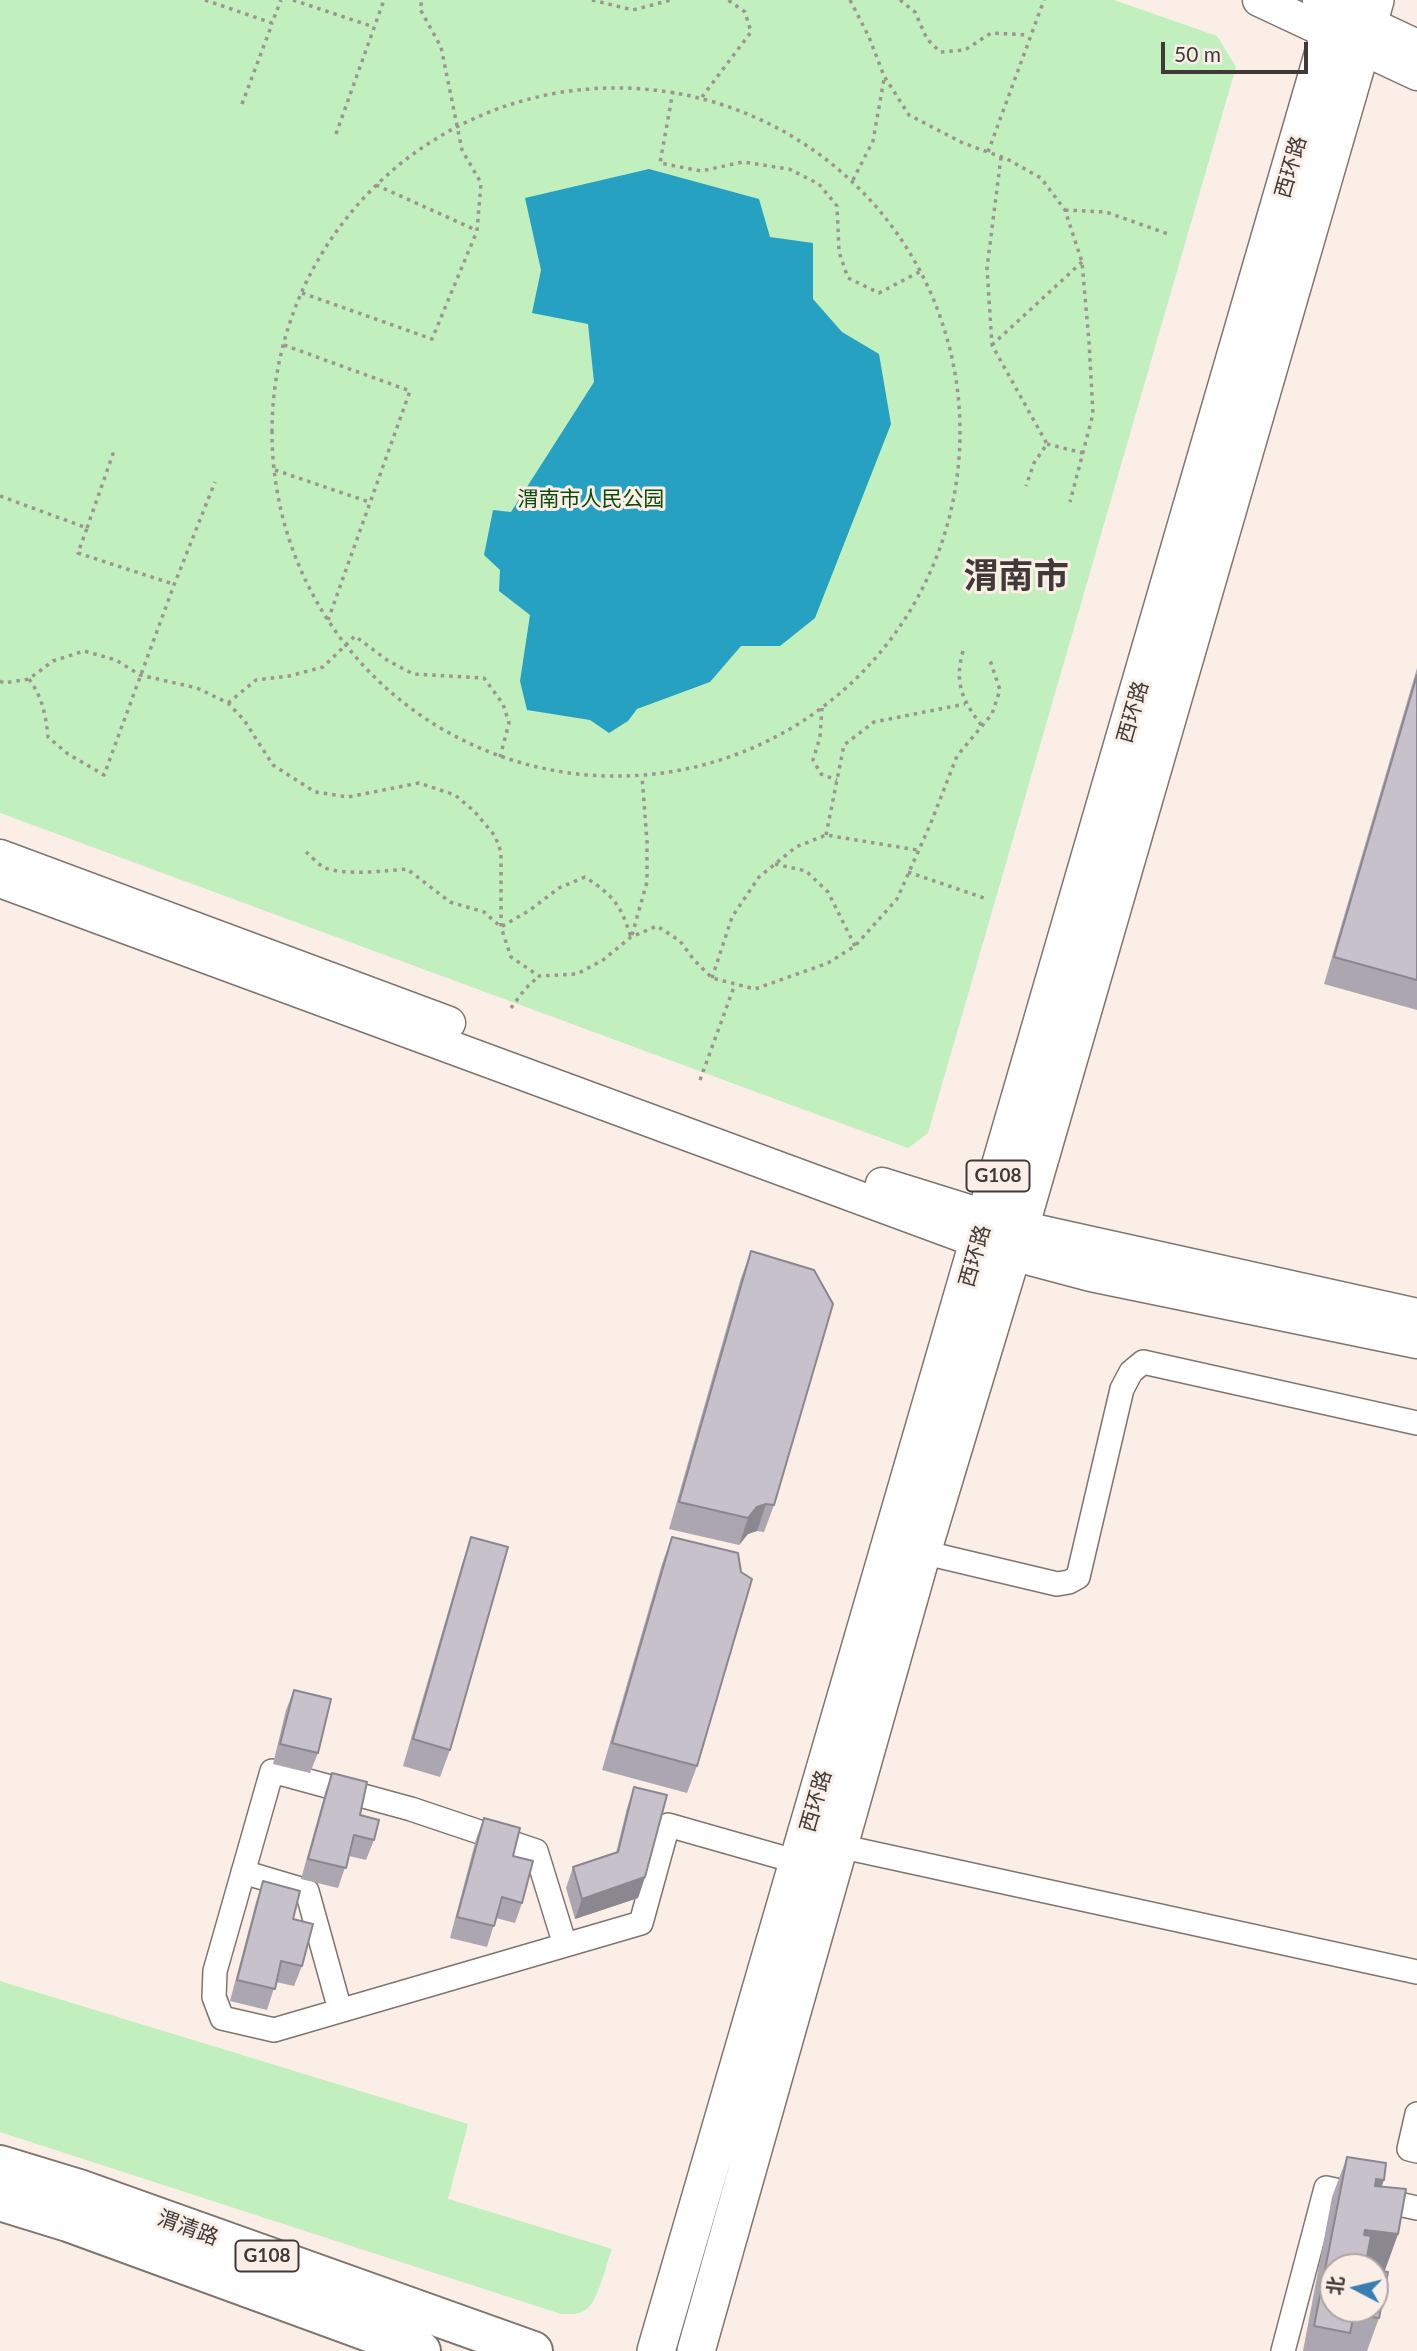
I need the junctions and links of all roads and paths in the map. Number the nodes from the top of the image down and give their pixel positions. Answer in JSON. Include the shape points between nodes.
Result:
{"nodes":[{"id":1,"x":205,"y":0,"type":"edge"},
{"id":2,"x":281,"y":0,"type":"edge"},
{"id":3,"x":293,"y":0,"type":"edge"},
{"id":4,"x":384,"y":0,"type":"edge"},
{"id":5,"x":422,"y":0,"type":"edge"},
{"id":6,"x":592,"y":0,"type":"edge"},
{"id":7,"x":671,"y":0,"type":"edge"},
{"id":8,"x":728,"y":0,"type":"edge"},
{"id":9,"x":850,"y":0,"type":"edge"},
{"id":10,"x":900,"y":0,"type":"edge"},
{"id":11,"x":1044,"y":0,"type":"edge"},
{"id":12,"x":1259,"y":0,"type":"edge"},
{"id":13,"x":1347,"y":16,"type":"edge"},
{"id":14,"x":272,"y":23,"type":"junction"},
{"id":15,"x":374,"y":27,"type":"junction"},
{"id":16,"x":1029,"y":36,"type":"junction"},
{"id":17,"x":1417,"y":46,"type":"edge"},
{"id":18,"x":1417,"y":74,"type":"edge"},
{"id":19,"x":884,"y":76,"type":"junction"},
{"id":20,"x":673,"y":91,"type":"junction"},
{"id":21,"x":702,"y":97,"type":"junction"},
{"id":22,"x":242,"y":104,"type":"dead end"},
{"id":23,"x":457,"y":126,"type":"junction"},
{"id":24,"x":336,"y":134,"type":"dead end"},
{"id":25,"x":988,"y":152,"type":"junction"},
{"id":26,"x":1001,"y":157,"type":"junction"},
{"id":27,"x":852,"y":180,"type":"junction"},
{"id":28,"x":376,"y":185,"type":"junction"},
{"id":29,"x":1065,"y":210,"type":"junction"},
{"id":30,"x":477,"y":231,"type":"junction"},
{"id":31,"x":1171,"y":235,"type":"dead end"},
{"id":32,"x":1082,"y":262,"type":"junction"},
{"id":33,"x":921,"y":271,"type":"junction"},
{"id":34,"x":302,"y":293,"type":"junction"},
{"id":35,"x":284,"y":345,"type":"junction"},
{"id":36,"x":992,"y":345,"type":"junction"},
{"id":37,"x":1047,"y":444,"type":"junction"},
{"id":38,"x":115,"y":447,"type":"dead end"},
{"id":39,"x":1083,"y":453,"type":"junction"},
{"id":40,"x":275,"y":470,"type":"junction"},
{"id":41,"x":215,"y":482,"type":"dead end"},
{"id":42,"x":1026,"y":486,"type":"dead end"},
{"id":43,"x":0,"y":496,"type":"edge"},
{"id":44,"x":370,"y":502,"type":"junction"},
{"id":45,"x":1070,"y":502,"type":"dead end"},
{"id":46,"x":86,"y":528,"type":"junction"},
{"id":47,"x":174,"y":584,"type":"junction"},
{"id":48,"x":328,"y":620,"type":"junction"},
{"id":49,"x":346,"y":645,"type":"junction"},
{"id":50,"x":963,"y":651,"type":"dead end"},
{"id":51,"x":990,"y":660,"type":"dead end"},
{"id":52,"x":141,"y":675,"type":"junction"},
{"id":53,"x":29,"y":679,"type":"junction"},
{"id":54,"x":0,"y":681,"type":"edge"},
{"id":55,"x":228,"y":703,"type":"junction"},
{"id":56,"x":965,"y":704,"type":"junction"},
{"id":57,"x":822,"y":708,"type":"junction"},
{"id":58,"x":982,"y":726,"type":"junction"},
{"id":59,"x":500,"y":757,"type":"junction"},
{"id":60,"x":642,"y":776,"type":"junction"},
{"id":61,"x":837,"y":780,"type":"junction"},
{"id":62,"x":825,"y":835,"type":"junction"},
{"id":63,"x":918,"y":850,"type":"junction"},
{"id":64,"x":306,"y":852,"type":"dead end"},
{"id":65,"x":0,"y":856,"type":"edge"},
{"id":66,"x":775,"y":864,"type":"junction"},
{"id":67,"x":908,"y":872,"type":"junction"},
{"id":68,"x":0,"y":881,"type":"edge"},
{"id":69,"x":987,"y":899,"type":"dead end"},
{"id":70,"x":501,"y":927,"type":"junction"},
{"id":71,"x":631,"y":937,"type":"junction"},
{"id":72,"x":855,"y":946,"type":"junction"},
{"id":73,"x":539,"y":976,"type":"junction"},
{"id":74,"x":712,"y":978,"type":"junction"},
{"id":75,"x":735,"y":984,"type":"junction"},
{"id":76,"x":511,"y":1009,"type":"dead end"},
{"id":77,"x":700,"y":1080,"type":"dead end"},
{"id":78,"x":999,"y":1235,"type":"junction"},
{"id":79,"x":1417,"y":1315,"type":"edge"},
{"id":80,"x":1417,"y":1342,"type":"edge"},
{"id":81,"x":1417,"y":1423,"type":"edge"},
{"id":82,"x":922,"y":1552,"type":"junction"},
{"id":83,"x":839,"y":1846,"type":"junction"},
{"id":84,"x":799,"y":1863,"type":"junction"},
{"id":85,"x":243,"y":1872,"type":"junction"},
{"id":86,"x":565,"y":1945,"type":"junction"},
{"id":87,"x":1417,"y":1972,"type":"edge"},
{"id":88,"x":340,"y":2010,"type":"junction"},
{"id":89,"x":1417,"y":2114,"type":"edge"},
{"id":90,"x":1417,"y":2151,"type":"edge"},
{"id":91,"x":0,"y":2165,"type":"edge"},
{"id":92,"x":0,"y":2201,"type":"edge"},
{"id":93,"x":1417,"y":2208,"type":"edge"},
{"id":94,"x":421,"y":2351,"type":"edge"},
{"id":95,"x":533,"y":2351,"type":"edge"},
{"id":96,"x":656,"y":2351,"type":"edge"},
{"id":97,"x":696,"y":2351,"type":"edge"},
{"id":98,"x":1283,"y":2351,"type":"edge"}],
"edges":[{"from":1,"to":14,"type":"path"},
{"from":2,"to":14,"type":"path"},
{"from":3,"to":15,"type":"path"},
{"from":4,"to":15,"type":"path"},
{"from":5,"to":23,"type":"path","via":[[420,9],[441,47]]},
{"from":6,"to":7,"type":"path","via":[[633,10]]},
{"from":8,"to":21,"type":"path","via":[[745,12],[751,32]]},
{"from":9,"to":19,"type":"path"},
{"from":10,"to":16,"type":"path","via":[[915,12],[927,39],[940,52],[965,50],[991,33]]},
{"from":11,"to":16,"type":"path"},
{"from":12,"to":13,"type":"main road"},
{"from":13,"to":17,"type":"main road"},
{"from":13,"to":18,"type":"main road"},
{"from":13,"to":78,"type":"main road","name":"西环路"},
{"from":14,"to":22,"type":"path"},
{"from":15,"to":24,"type":"path"},
{"from":16,"to":25,"type":"path"},
{"from":19,"to":25,"type":"path","via":[[909,115]]},
{"from":19,"to":27,"type":"path","via":[[873,141]]},
{"from":20,"to":21,"type":"path"},
{"from":20,"to":23,"type":"path","via":[[572,89],[511,103]]},
{"from":20,"to":33,"type":"path","via":[[660,163],[701,171],[743,162],[789,169],[819,184],[837,206],[839,252],[848,278],[878,293]]},
{"from":21,"to":27,"type":"path","via":[[789,133]]},
{"from":23,"to":28,"type":"path"},
{"from":23,"to":30,"type":"path","via":[[462,150],[481,183]]},
{"from":25,"to":26,"type":"path"},
{"from":26,"to":29,"type":"path","via":[[1041,178]]},
{"from":26,"to":36,"type":"path","via":[[987,268]]},
{"from":27,"to":33,"type":"path","via":[[883,213]]},
{"from":28,"to":30,"type":"path"},
{"from":28,"to":34,"type":"path","via":[[331,240]]},
{"from":29,"to":31,"type":"path","via":[[1106,212]]},
{"from":29,"to":32,"type":"path"},
{"from":30,"to":34,"type":"path","via":[[432,340]]},
{"from":32,"to":36,"type":"path"},
{"from":32,"to":39,"type":"path","via":[[1093,414]]},
{"from":33,"to":57,"type":"path","via":[[955,370],[960,436],[953,501],[935,562],[911,608],[877,657]]},
{"from":34,"to":35,"type":"path"},
{"from":35,"to":40,"type":"path","via":[[273,413]]},
{"from":35,"to":44,"type":"path","via":[[410,391]]},
{"from":36,"to":37,"type":"path"},
{"from":37,"to":39,"type":"path"},
{"from":37,"to":42,"type":"path"},
{"from":38,"to":46,"type":"path"},
{"from":39,"to":45,"type":"path"},
{"from":40,"to":44,"type":"path"},
{"from":40,"to":48,"type":"path","via":[[286,527],[302,571]]},
{"from":41,"to":47,"type":"path"},
{"from":43,"to":46,"type":"path"},
{"from":44,"to":48,"type":"path"},
{"from":46,"to":47,"type":"path","via":[[78,553]]},
{"from":47,"to":52,"type":"path"},
{"from":48,"to":49,"type":"path"},
{"from":49,"to":55,"type":"path","via":[[323,667],[256,680]]},
{"from":49,"to":59,"type":"path","via":[[385,688],[426,720]]},
{"from":49,"to":59,"type":"path","via":[[355,636],[413,674],[484,678],[503,704],[509,723]]},
{"from":50,"to":56,"type":"path","via":[[957,671]]},
{"from":51,"to":58,"type":"path","via":[[1000,690],[992,714]]},
{"from":52,"to":53,"type":"path","via":[[116,660],[84,651],[53,661]]},
{"from":52,"to":53,"type":"path","via":[[104,775],[48,737],[46,714]]},
{"from":52,"to":55,"type":"path","via":[[197,688]]},
{"from":53,"to":54,"type":"path"},
{"from":55,"to":70,"type":"path","via":[[273,765],[315,792],[348,797],[419,783],[455,795],[495,836],[501,852]]},
{"from":56,"to":58,"type":"path"},
{"from":56,"to":61,"type":"path","via":[[874,722],[844,745]]},
{"from":57,"to":60,"type":"path","via":[[790,730],[718,762]]},
{"from":57,"to":61,"type":"path","via":[[813,760],[821,774]]},
{"from":58,"to":63,"type":"path","via":[[957,757]]},
{"from":59,"to":60,"type":"path","via":[[554,772]]},
{"from":60,"to":71,"type":"path","via":[[647,882]]},
{"from":61,"to":62,"type":"path"},
{"from":62,"to":63,"type":"path"},
{"from":62,"to":66,"type":"path","via":[[796,847]]},
{"from":63,"to":67,"type":"path"},
{"from":64,"to":70,"type":"path","via":[[324,867],[349,872],[407,869],[450,902],[484,912]]},
{"from":65,"to":78,"type":"main road","via":[[869,1180]]},
{"from":66,"to":72,"type":"path","via":[[806,870],[828,891]]},
{"from":66,"to":74,"type":"path","via":[[759,877],[732,917]]},
{"from":67,"to":69,"type":"path"},
{"from":67,"to":72,"type":"path","via":[[897,899]]},
{"from":68,"to":78,"type":"main road"},
{"from":70,"to":71,"type":"path","via":[[559,888],[585,877],[622,909]]},
{"from":70,"to":73,"type":"path","via":[[511,957]]},
{"from":71,"to":73,"type":"path","via":[[577,974]]},
{"from":71,"to":74,"type":"path","via":[[657,926],[680,941]]},
{"from":72,"to":75,"type":"path","via":[[828,963],[754,989]]},
{"from":73,"to":76,"type":"path"},
{"from":74,"to":75,"type":"path"},
{"from":75,"to":77,"type":"path"},
{"from":78,"to":79,"type":"main road"},
{"from":78,"to":80,"type":"main road","via":[[1091,1275]]},
{"from":78,"to":82,"type":"main road","name":"西环路"},
{"from":78,"to":84,"type":"main road","name":"西环路"},
{"from":81,"to":82,"type":"street","via":[[1143,1362],[1122,1389],[1078,1577],[1057,1584]]},
{"from":82,"to":83,"type":"main road","name":"西环路"},
{"from":83,"to":87,"type":"street"},
{"from":83,"to":97,"type":"main road","name":"西环路"},
{"from":84,"to":86,"type":"street","via":[[668,1825],[641,1923]]},
{"from":84,"to":96,"type":"main road","name":"西环路"},
{"from":85,"to":86,"type":"street","via":[[272,1771],[411,1809],[536,1851]]},
{"from":85,"to":88,"type":"street","via":[[307,1891]]},
{"from":85,"to":88,"type":"street","via":[[215,1971],[214,1997],[222,2018],[274,2030]]},
{"from":86,"to":88,"type":"street"},
{"from":89,"to":90,"type":"street","via":[[1409,2149]]},
{"from":91,"to":95,"type":"highway","name":"渭清路","number":"G108"},
{"from":92,"to":94,"type":"highway","name":"渭清路","number":"G108"},
{"from":93,"to":98,"type":"street","via":[[1326,2188]]}]}
